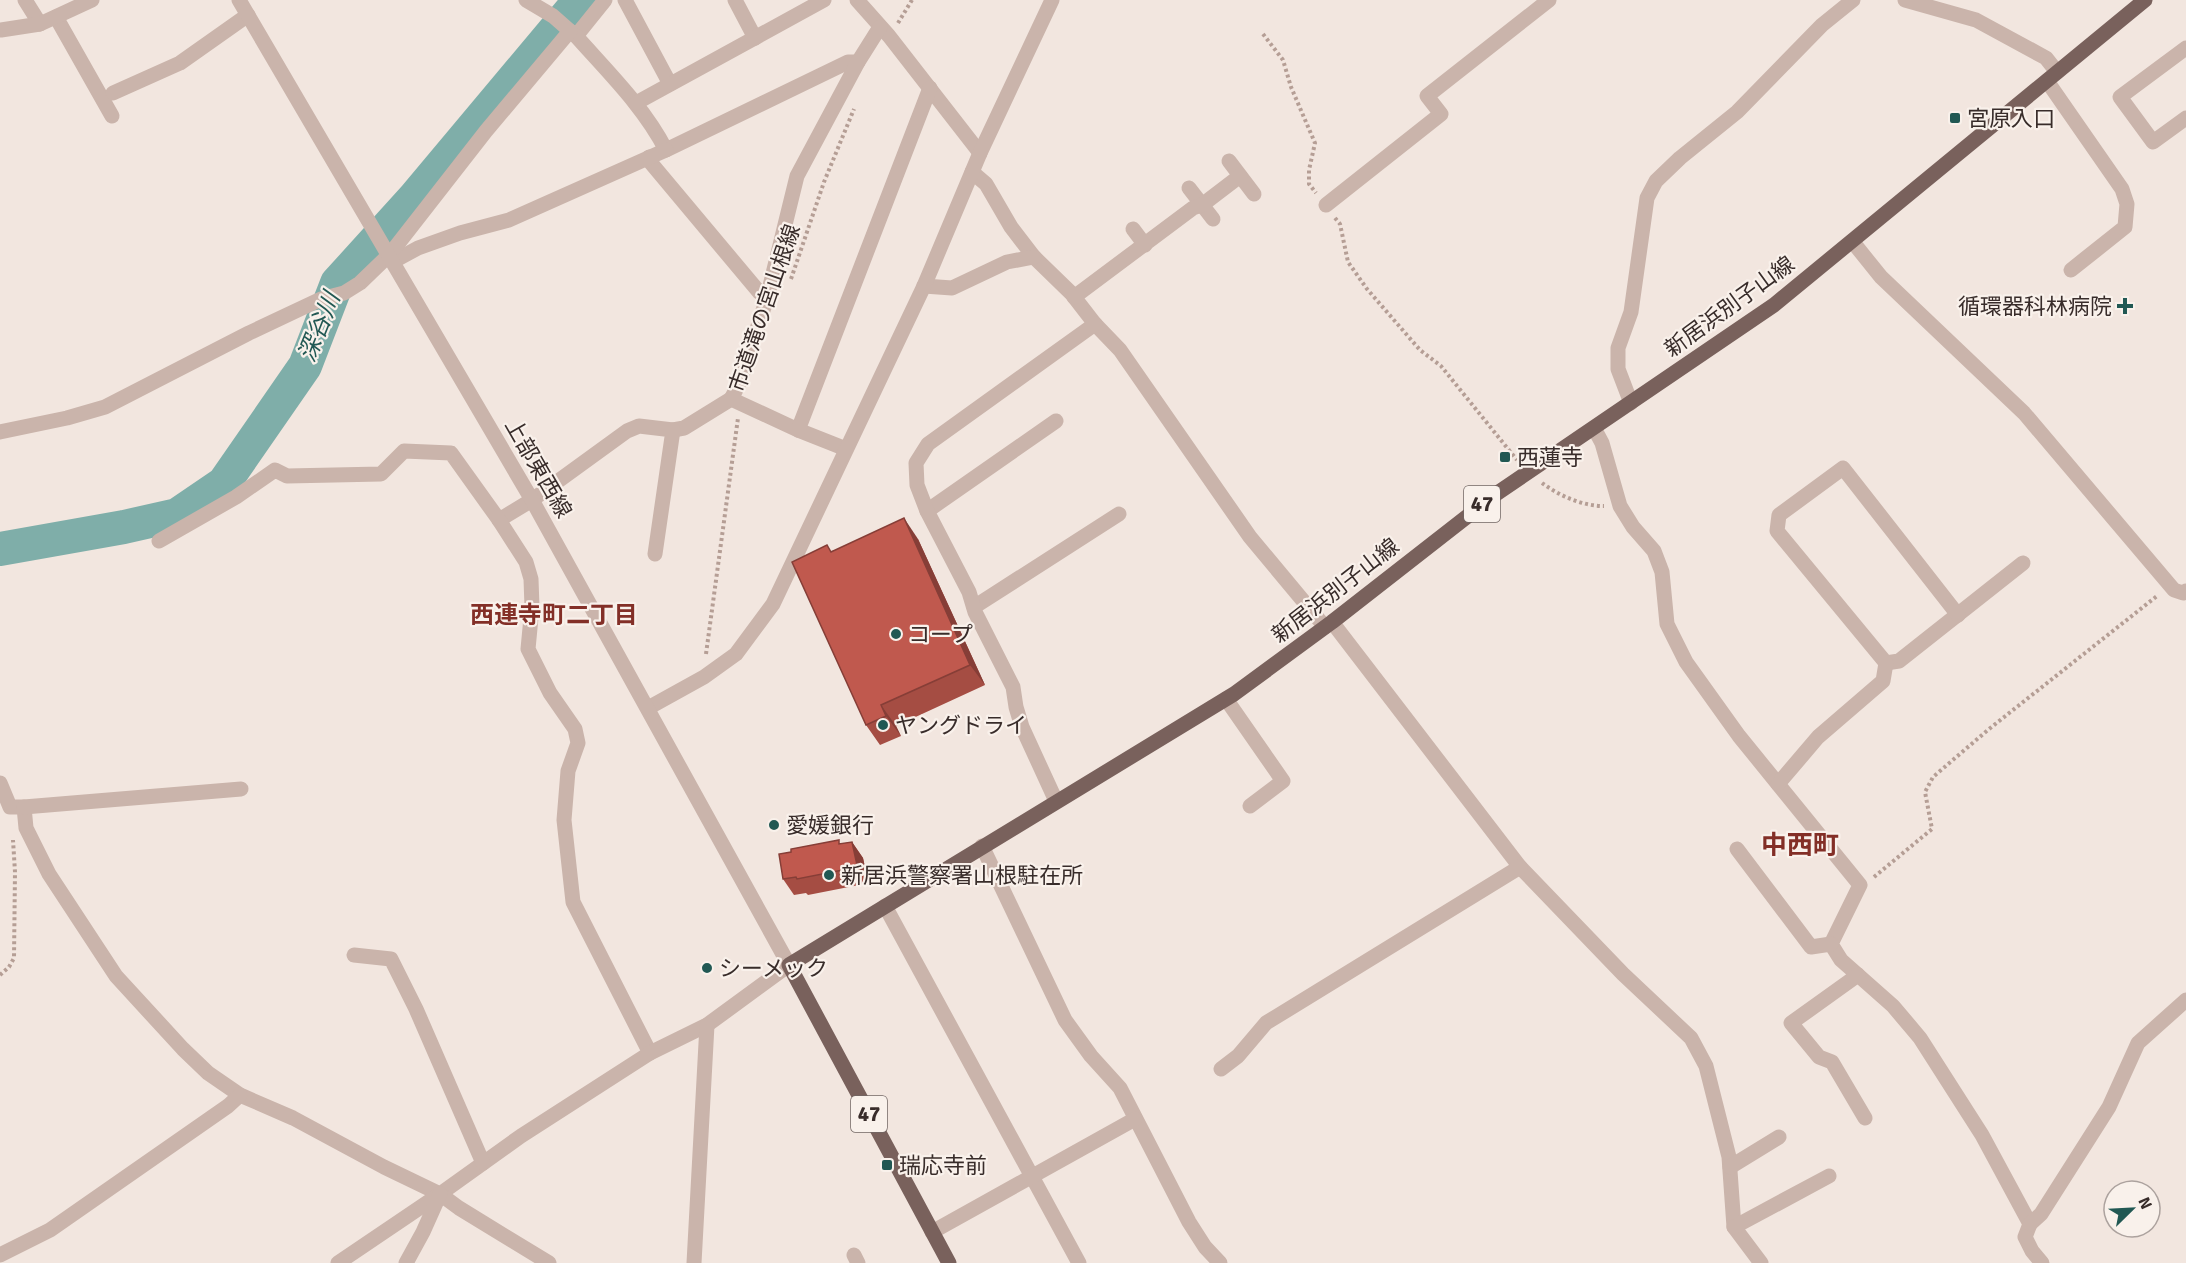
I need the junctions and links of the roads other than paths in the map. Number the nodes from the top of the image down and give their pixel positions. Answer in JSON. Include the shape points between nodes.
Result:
{"nodes":[{"id":1,"x":25,"y":0,"type":"edge"},
{"id":2,"x":92,"y":0,"type":"edge"},
{"id":3,"x":239,"y":0,"type":"edge"},
{"id":4,"x":526,"y":0,"type":"edge"},
{"id":5,"x":605,"y":0,"type":"edge"},
{"id":6,"x":625,"y":0,"type":"edge"},
{"id":7,"x":735,"y":0,"type":"edge"},
{"id":8,"x":824,"y":0,"type":"edge"},
{"id":9,"x":857,"y":0,"type":"edge"},
{"id":10,"x":1549,"y":0,"type":"edge"},
{"id":11,"x":1853,"y":0,"type":"edge"},
{"id":12,"x":1905,"y":0,"type":"edge"},
{"id":13,"x":2145,"y":0,"type":"edge"},
{"id":14,"x":1045,"y":2,"type":"edge"},
{"id":15,"x":248,"y":15,"type":"junction"},
{"id":16,"x":56,"y":17,"type":"junction"},
{"id":17,"x":40,"y":24,"type":"junction"},
{"id":18,"x":1,"y":30,"type":"edge"},
{"id":19,"x":571,"y":31,"type":"junction"},
{"id":20,"x":884,"y":31,"type":"junction"},
{"id":21,"x":755,"y":38,"type":"junction"},
{"id":22,"x":2186,"y":48,"type":"edge"},
{"id":23,"x":858,"y":62,"type":"junction"},
{"id":24,"x":2052,"y":77,"type":"junction"},
{"id":25,"x":670,"y":84,"type":"junction"},
{"id":26,"x":930,"y":88,"type":"junction"},
{"id":27,"x":113,"y":93,"type":"dead end"},
{"id":28,"x":636,"y":103,"type":"junction"},
{"id":29,"x":111,"y":116,"type":"dead end"},
{"id":30,"x":2186,"y":118,"type":"edge"},
{"id":31,"x":666,"y":150,"type":"junction"},
{"id":32,"x":980,"y":153,"type":"junction"},
{"id":33,"x":649,"y":157,"type":"junction"},
{"id":34,"x":1229,"y":161,"type":"dead end"},
{"id":35,"x":972,"y":172,"type":"junction"},
{"id":36,"x":1240,"y":176,"type":"junction"},
{"id":37,"x":1189,"y":188,"type":"dead end"},
{"id":38,"x":1254,"y":194,"type":"dead end"},
{"id":39,"x":1202,"y":205,"type":"junction"},
{"id":40,"x":1326,"y":205,"type":"road end"},
{"id":41,"x":1213,"y":219,"type":"dead end"},
{"id":42,"x":1133,"y":229,"type":"dead end"},
{"id":43,"x":1852,"y":241,"type":"junction"},
{"id":44,"x":1144,"y":244,"type":"junction"},
{"id":45,"x":391,"y":256,"type":"junction"},
{"id":46,"x":1034,"y":257,"type":"junction"},
{"id":47,"x":2071,"y":270,"type":"dead end"},
{"id":48,"x":924,"y":286,"type":"junction"},
{"id":49,"x":1074,"y":297,"type":"junction"},
{"id":50,"x":767,"y":298,"type":"junction"},
{"id":51,"x":1095,"y":324,"type":"junction"},
{"id":52,"x":731,"y":399,"type":"junction"},
{"id":53,"x":1631,"y":403,"type":"junction"},
{"id":54,"x":1056,"y":421,"type":"dead end"},
{"id":55,"x":1594,"y":428,"type":"junction"},
{"id":56,"x":673,"y":430,"type":"junction"},
{"id":57,"x":798,"y":430,"type":"junction"},
{"id":58,"x":0,"y":432,"type":"edge"},
{"id":59,"x":846,"y":449,"type":"junction"},
{"id":60,"x":532,"y":500,"type":"junction"},
{"id":61,"x":927,"y":511,"type":"junction"},
{"id":62,"x":1119,"y":514,"type":"dead end"},
{"id":63,"x":499,"y":520,"type":"junction"},
{"id":64,"x":159,"y":541,"type":"dead end"},
{"id":65,"x":655,"y":554,"type":"dead end"},
{"id":66,"x":2023,"y":562,"type":"dead end"},
{"id":67,"x":2186,"y":591,"type":"edge"},
{"id":68,"x":974,"y":608,"type":"junction"},
{"id":69,"x":1958,"y":615,"type":"junction"},
{"id":70,"x":1329,"y":624,"type":"junction"},
{"id":71,"x":1886,"y":663,"type":"junction"},
{"id":72,"x":1226,"y":699,"type":"junction"},
{"id":73,"x":648,"y":708,"type":"junction"},
{"id":74,"x":0,"y":783,"type":"edge"},
{"id":75,"x":1778,"y":784,"type":"junction"},
{"id":76,"x":241,"y":789,"type":"dead end"},
{"id":77,"x":1056,"y":801,"type":"junction"},
{"id":78,"x":1250,"y":806,"type":"dead end"},
{"id":79,"x":24,"y":807,"type":"junction"},
{"id":80,"x":982,"y":846,"type":"junction"},
{"id":81,"x":1737,"y":849,"type":"dead end"},
{"id":82,"x":1520,"y":867,"type":"junction"},
{"id":83,"x":885,"y":906,"type":"junction"},
{"id":84,"x":1831,"y":944,"type":"junction"},
{"id":85,"x":354,"y":955,"type":"dead end"},
{"id":86,"x":789,"y":965,"type":"junction"},
{"id":87,"x":1858,"y":975,"type":"junction"},
{"id":88,"x":2186,"y":1000,"type":"edge"},
{"id":89,"x":707,"y":1025,"type":"junction"},
{"id":90,"x":650,"y":1053,"type":"junction"},
{"id":91,"x":1221,"y":1069,"type":"dead end"},
{"id":92,"x":240,"y":1095,"type":"junction"},
{"id":93,"x":1865,"y":1118,"type":"dead end"},
{"id":94,"x":1135,"y":1119,"type":"junction"},
{"id":95,"x":1779,"y":1137,"type":"dead end"},
{"id":96,"x":483,"y":1163,"type":"junction"},
{"id":97,"x":1730,"y":1167,"type":"junction"},
{"id":98,"x":1033,"y":1176,"type":"junction"},
{"id":99,"x":1829,"y":1176,"type":"dead end"},
{"id":100,"x":440,"y":1194,"type":"junction"},
{"id":101,"x":2030,"y":1224,"type":"junction"},
{"id":102,"x":1734,"y":1227,"type":"junction"},
{"id":103,"x":933,"y":1232,"type":"junction"},
{"id":104,"x":0,"y":1255,"type":"edge"},
{"id":105,"x":338,"y":1263,"type":"edge"},
{"id":106,"x":406,"y":1263,"type":"edge"},
{"id":107,"x":549,"y":1263,"type":"edge"},
{"id":108,"x":694,"y":1263,"type":"edge"},
{"id":109,"x":949,"y":1263,"type":"edge"},
{"id":110,"x":1079,"y":1263,"type":"edge"},
{"id":111,"x":1220,"y":1263,"type":"edge"},
{"id":112,"x":1761,"y":1263,"type":"edge"},
{"id":113,"x":2042,"y":1263,"type":"edge"}],
"edges":[{"from":1,"to":17,"type":"street"},
{"from":2,"to":16,"type":"street"},
{"from":3,"to":15,"type":"street","name":"上部東西線"},
{"from":4,"to":19,"type":"street"},
{"from":5,"to":19,"type":"street"},
{"from":6,"to":25,"type":"street"},
{"from":7,"to":21,"type":"street"},
{"from":8,"to":21,"type":"street"},
{"from":9,"to":20,"type":"street"},
{"from":10,"to":40,"type":"street","via":[[1427,96],[1441,114]]},
{"from":11,"to":53,"type":"street","via":[[1822,25],[1737,112],[1680,158],[1656,182],[1647,198],[1631,312],[1618,348],[1618,369]]},
{"from":12,"to":24,"type":"street","via":[[1976,20],[2046,58]]},
{"from":13,"to":24,"type":"main road","name":"新居浜別子山線","number":"47"},
{"from":14,"to":32,"type":"street"},
{"from":15,"to":27,"type":"street","via":[[180,63]]},
{"from":15,"to":45,"type":"street","name":"上部東西線"},
{"from":16,"to":17,"type":"street"},
{"from":16,"to":29,"type":"street"},
{"from":17,"to":18,"type":"street"},
{"from":19,"to":28,"type":"street"},
{"from":19,"to":45,"type":"street","via":[[486,131]]},
{"from":20,"to":23,"type":"street"},
{"from":20,"to":26,"type":"street"},
{"from":21,"to":25,"type":"street"},
{"from":22,"to":30,"type":"street","via":[[2120,97],[2153,142]]},
{"from":23,"to":31,"type":"street","via":[[848,62]]},
{"from":23,"to":50,"type":"street","via":[[797,176]]},
{"from":24,"to":43,"type":"main road","name":"新居浜別子山線","number":"47"},
{"from":24,"to":47,"type":"street","via":[[2122,189],[2127,204],[2125,227]]},
{"from":25,"to":28,"type":"street"},
{"from":26,"to":32,"type":"street"},
{"from":26,"to":57,"type":"street"},
{"from":28,"to":31,"type":"street"},
{"from":31,"to":33,"type":"street"},
{"from":32,"to":35,"type":"street"},
{"from":33,"to":45,"type":"street","via":[[509,220]]},
{"from":33,"to":50,"type":"street"},
{"from":34,"to":36,"type":"street"},
{"from":35,"to":46,"type":"street","via":[[986,184]]},
{"from":35,"to":48,"type":"street"},
{"from":36,"to":38,"type":"street"},
{"from":36,"to":39,"type":"street"},
{"from":37,"to":39,"type":"street"},
{"from":39,"to":41,"type":"street"},
{"from":39,"to":44,"type":"street"},
{"from":42,"to":44,"type":"street"},
{"from":43,"to":53,"type":"main road","name":"新居浜別子山線","number":"47","via":[[1774,305]]},
{"from":43,"to":67,"type":"street","via":[[1881,277],[2024,413],[2174,590]]},
{"from":44,"to":49,"type":"street"},
{"from":45,"to":58,"type":"street","via":[[344,292],[321,299],[105,407]]},
{"from":45,"to":60,"type":"street","name":"上部東西線"},
{"from":46,"to":48,"type":"street","via":[[1007,262],[952,288]]},
{"from":46,"to":49,"type":"street"},
{"from":48,"to":59,"type":"street"},
{"from":49,"to":51,"type":"street"},
{"from":50,"to":52,"type":"street"},
{"from":51,"to":61,"type":"street","via":[[928,444],[916,463],[917,484]]},
{"from":51,"to":70,"type":"street","via":[[1120,350],[1251,537]]},
{"from":52,"to":56,"type":"street","via":[[684,428]]},
{"from":52,"to":57,"type":"street"},
{"from":53,"to":55,"type":"main road","name":"新居浜別子山線","number":"47"},
{"from":54,"to":61,"type":"street"},
{"from":55,"to":70,"type":"main road","name":"新居浜別子山線","number":"47","via":[[1496,494]]},
{"from":55,"to":75,"type":"street","via":[[1620,506],[1654,551],[1662,572],[1667,624],[1686,662]]},
{"from":56,"to":60,"type":"street","via":[[639,426],[627,431]]},
{"from":56,"to":65,"type":"street"},
{"from":57,"to":59,"type":"street"},
{"from":59,"to":73,"type":"street","via":[[773,604],[736,654]]},
{"from":60,"to":63,"type":"street"},
{"from":60,"to":73,"type":"street","name":"上部東西線"},
{"from":61,"to":68,"type":"street"},
{"from":62,"to":68,"type":"street"},
{"from":63,"to":64,"type":"street","via":[[451,453],[404,451],[381,474],[287,476],[275,470]]},
{"from":63,"to":90,"type":"street","via":[[526,562],[531,579],[528,649],[550,693],[575,729],[578,743],[568,771],[564,820],[573,902]]},
{"from":66,"to":69,"type":"street"},
{"from":68,"to":77,"type":"street","via":[[1013,687],[1022,727]]},
{"from":69,"to":71,"type":"street","via":[[1899,662]]},
{"from":69,"to":71,"type":"street","via":[[1843,468],[1779,515],[1777,531]]},
{"from":70,"to":72,"type":"main road","name":"新居浜別子山線","number":"47"},
{"from":70,"to":82,"type":"street"},
{"from":71,"to":75,"type":"street","via":[[1882,681],[1818,737]]},
{"from":72,"to":77,"type":"main road","name":"新居浜別子山線","number":"47"},
{"from":72,"to":78,"type":"street","via":[[1283,781]]},
{"from":73,"to":86,"type":"street","name":"上部東西線"},
{"from":74,"to":79,"type":"street","via":[[10,807]]},
{"from":75,"to":84,"type":"street","via":[[1860,885]]},
{"from":76,"to":79,"type":"street"},
{"from":77,"to":80,"type":"main road","name":"新居浜別子山線","number":"47"},
{"from":79,"to":92,"type":"street","via":[[26,828],[49,873],[116,976],[208,1073]]},
{"from":80,"to":83,"type":"main road","name":"新居浜別子山線","number":"47"},
{"from":80,"to":94,"type":"street","via":[[1065,1020],[1120,1088]]},
{"from":81,"to":84,"type":"street","via":[[1811,946]]},
{"from":82,"to":91,"type":"street","via":[[1266,1023],[1238,1056]]},
{"from":82,"to":97,"type":"street","via":[[1691,1038],[1706,1066]]},
{"from":83,"to":86,"type":"main road","name":"新居浜別子山線","number":"47"},
{"from":83,"to":98,"type":"street"},
{"from":84,"to":87,"type":"street","via":[[1840,960]]},
{"from":85,"to":96,"type":"street","via":[[391,959]]},
{"from":86,"to":89,"type":"street"},
{"from":86,"to":103,"type":"main road","number":"47"},
{"from":87,"to":93,"type":"street","via":[[1791,1023],[1819,1057],[1832,1062]]},
{"from":87,"to":101,"type":"street","via":[[1893,1006],[1920,1038],[1982,1135]]},
{"from":88,"to":101,"type":"street","via":[[2138,1043],[2109,1107],[2041,1214]]},
{"from":89,"to":90,"type":"street"},
{"from":89,"to":108,"type":"street"},
{"from":90,"to":96,"type":"street"},
{"from":92,"to":100,"type":"street"},
{"from":92,"to":104,"type":"street","via":[[50,1230]]},
{"from":94,"to":98,"type":"street"},
{"from":94,"to":111,"type":"street","via":[[1189,1222]]},
{"from":95,"to":97,"type":"street"},
{"from":96,"to":100,"type":"street"},
{"from":97,"to":102,"type":"street"},
{"from":98,"to":103,"type":"street"},
{"from":98,"to":110,"type":"street"},
{"from":99,"to":102,"type":"street"},
{"from":100,"to":105,"type":"street"},
{"from":100,"to":106,"type":"street"},
{"from":100,"to":107,"type":"street"},
{"from":101,"to":113,"type":"street","via":[[2025,1237]]},
{"from":102,"to":112,"type":"street"},
{"from":103,"to":109,"type":"main road","number":"47"}]}
